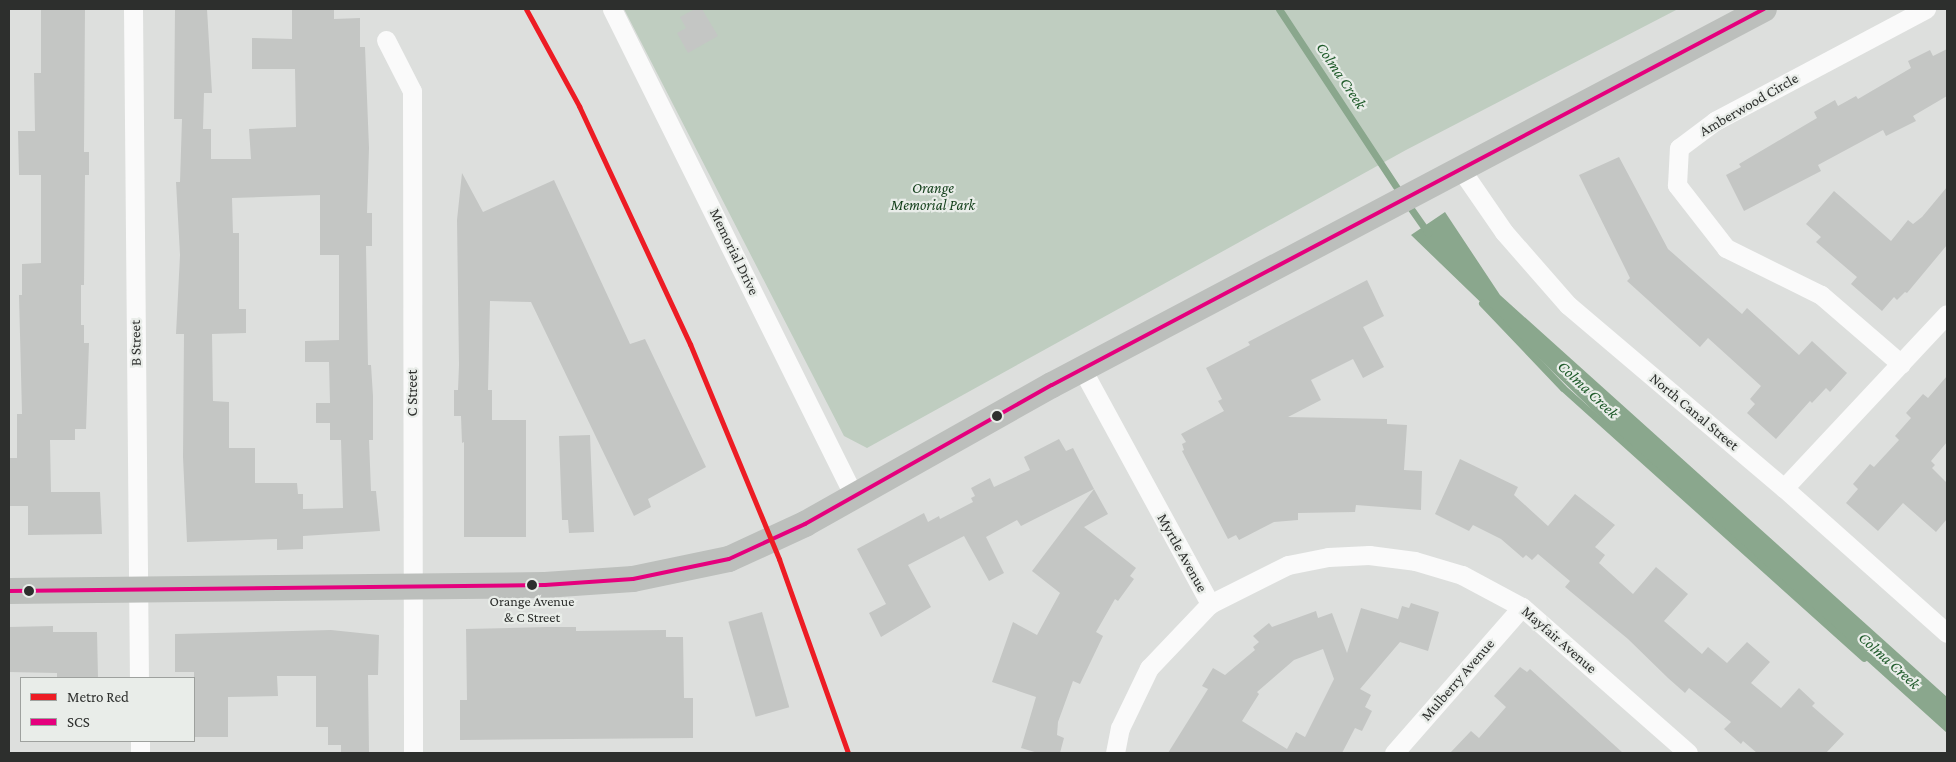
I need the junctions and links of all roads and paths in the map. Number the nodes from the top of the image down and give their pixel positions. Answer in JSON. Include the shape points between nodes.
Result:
{"nodes":[{"id":1,"x":133,"y":9,"type":"edge"},
{"id":2,"x":612,"y":9,"type":"edge"},
{"id":3,"x":1764,"y":9,"type":"edge"},
{"id":4,"x":1926,"y":9,"type":"edge"},
{"id":5,"x":386,"y":40,"type":"dead end"},
{"id":6,"x":1462,"y":171,"type":"junction"},
{"id":7,"x":1947,"y":314,"type":"edge"},
{"id":8,"x":1901,"y":364,"type":"junction"},
{"id":9,"x":1082,"y":369,"type":"junction"},
{"id":10,"x":1784,"y":488,"type":"junction"},
{"id":11,"x":854,"y":496,"type":"junction"},
{"id":12,"x":413,"y":585,"type":"junction"},
{"id":13,"x":139,"y":590,"type":"junction"},
{"id":14,"x":9,"y":591,"type":"edge"},
{"id":15,"x":1210,"y":604,"type":"junction"},
{"id":16,"x":1522,"y":607,"type":"junction"},
{"id":17,"x":1947,"y":634,"type":"edge"},
{"id":18,"x":139,"y":677,"type":"edge"},
{"id":19,"x":413,"y":753,"type":"edge"},
{"id":20,"x":1115,"y":753,"type":"edge"},
{"id":21,"x":1394,"y":753,"type":"edge"},
{"id":22,"x":1688,"y":753,"type":"edge"}],
"edges":[{"from":1,"to":13,"type":"street","name":"B Street"},
{"from":2,"to":11,"type":"street","name":"Memorial Drive"},
{"from":3,"to":6,"type":"street"},
{"from":4,"to":8,"type":"street","name":"Amberwood Circle","via":[[1715,121],[1679,148],[1676,185],[1726,248],[1820,295]]},
{"from":5,"to":12,"type":"street","name":"C Street","via":[[412,91]]},
{"from":6,"to":9,"type":"street"},
{"from":6,"to":10,"type":"street","name":"North Canal Street","via":[[1504,232],[1568,305]]},
{"from":7,"to":8,"type":"street"},
{"from":8,"to":10,"type":"street"},
{"from":9,"to":11,"type":"street"},
{"from":9,"to":15,"type":"street","name":"Myrtle Avenue"},
{"from":10,"to":17,"type":"street","name":"North Canal Street"},
{"from":11,"to":12,"type":"street","via":[[774,539],[729,559],[700,567],[633,579],[545,585]]},
{"from":12,"to":13,"type":"street"},
{"from":12,"to":19,"type":"street","name":"C Street"},
{"from":13,"to":14,"type":"street"},
{"from":13,"to":18,"type":"street","name":"B Street"},
{"from":15,"to":16,"type":"street","name":"Mayfair Avenue","via":[[1288,566],[1328,557],[1369,555],[1416,561],[1462,575]]},
{"from":15,"to":20,"type":"street","name":"Myrtle Avenue","via":[[1149,668],[1120,728]]},
{"from":16,"to":21,"type":"street","name":"Mulberry Avenue"},
{"from":16,"to":22,"type":"street","name":"Mayfair Avenue"}]}
